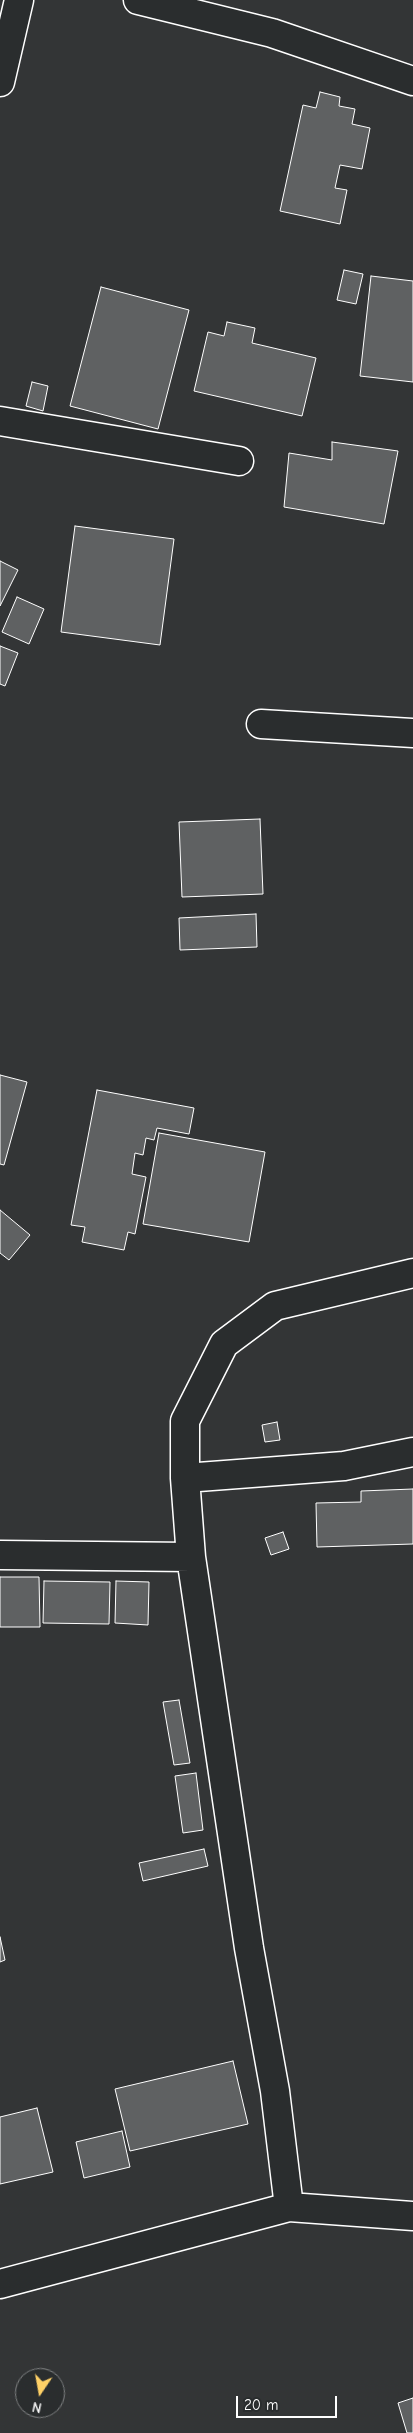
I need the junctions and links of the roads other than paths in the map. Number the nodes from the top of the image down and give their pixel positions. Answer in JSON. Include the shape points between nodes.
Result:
{"nodes":[{"id":1,"x":19,"y":0,"type":"edge"},
{"id":2,"x":138,"y":0,"type":"edge"},
{"id":3,"x":413,"y":81,"type":"edge"},
{"id":4,"x":0,"y":82,"type":"edge"},
{"id":5,"x":0,"y":421,"type":"edge"},
{"id":6,"x":239,"y":461,"type":"dead end"},
{"id":7,"x":261,"y":724,"type":"dead end"},
{"id":8,"x":413,"y":733,"type":"edge"},
{"id":9,"x":413,"y":1273,"type":"edge"},
{"id":10,"x":413,"y":1452,"type":"edge"},
{"id":11,"x":185,"y":1478,"type":"junction"},
{"id":12,"x":0,"y":1555,"type":"edge"},
{"id":13,"x":191,"y":1557,"type":"junction"},
{"id":14,"x":289,"y":2207,"type":"junction"},
{"id":15,"x":413,"y":2216,"type":"edge"},
{"id":16,"x":0,"y":2284,"type":"edge"}],
"edges":[{"from":1,"to":4,"type":"street"},
{"from":2,"to":3,"type":"street","via":[[272,33]]},
{"from":5,"to":6,"type":"street"},
{"from":7,"to":8,"type":"street"},
{"from":9,"to":11,"type":"street","via":[[275,1306],[224,1344],[185,1421]]},
{"from":10,"to":11,"type":"street","via":[[344,1466]]},
{"from":11,"to":13,"type":"street"},
{"from":12,"to":13,"type":"street"},
{"from":13,"to":14,"type":"street","via":[[249,1948],[275,2091]]},
{"from":14,"to":15,"type":"street"},
{"from":14,"to":16,"type":"street"}]}
